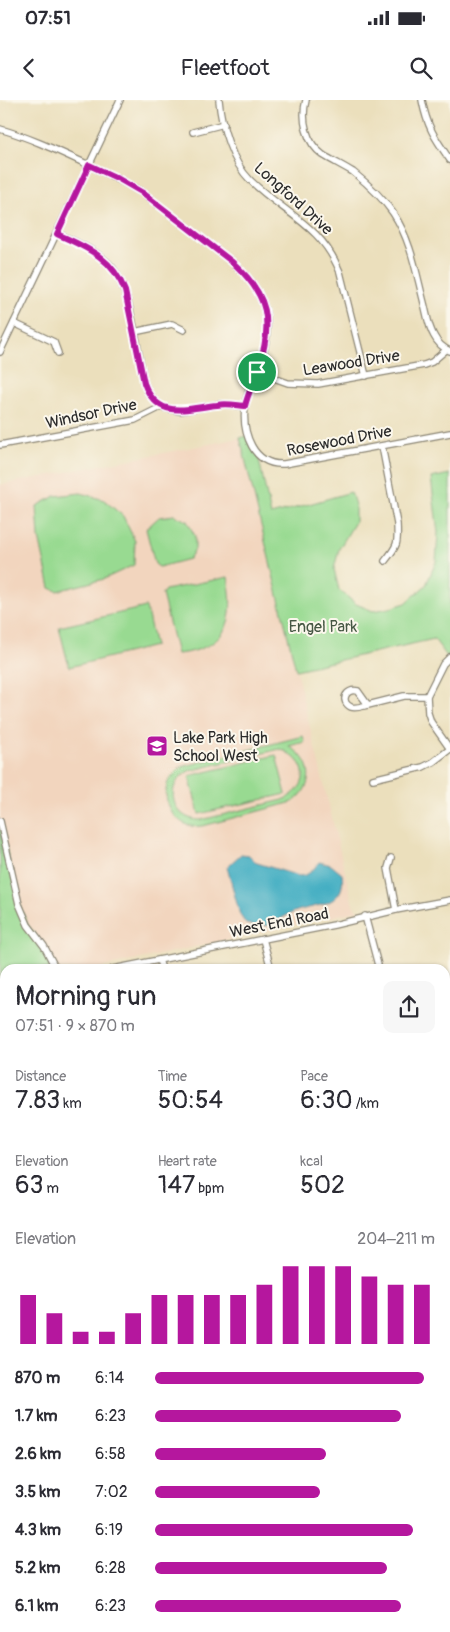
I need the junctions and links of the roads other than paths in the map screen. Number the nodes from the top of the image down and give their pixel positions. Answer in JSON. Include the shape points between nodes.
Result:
{"nodes":[{"id":1,"x":120,"y":100,"type":"edge"},
{"id":2,"x":219,"y":100,"type":"edge"},
{"id":3,"x":306,"y":100,"type":"edge"},
{"id":4,"x":422,"y":100,"type":"edge"},
{"id":5,"x":224,"y":124,"type":"junction"},
{"id":6,"x":0,"y":129,"type":"edge"},
{"id":7,"x":193,"y":132,"type":"dead end"},
{"id":8,"x":450,"y":160,"type":"edge"},
{"id":9,"x":89,"y":165,"type":"junction"},
{"id":10,"x":57,"y":234,"type":"junction"},
{"id":11,"x":14,"y":323,"type":"junction"},
{"id":12,"x":184,"y":330,"type":"dead end"},
{"id":13,"x":134,"y":332,"type":"junction"},
{"id":14,"x":448,"y":350,"type":"edge"},
{"id":15,"x":0,"y":352,"type":"edge"},
{"id":16,"x":58,"y":353,"type":"dead end"},
{"id":17,"x":257,"y":372,"type":"junction"},
{"id":18,"x":366,"y":376,"type":"junction"},
{"id":19,"x":245,"y":406,"type":"junction"},
{"id":20,"x":161,"y":407,"type":"junction"},
{"id":21,"x":450,"y":433,"type":"edge"},
{"id":22,"x":0,"y":445,"type":"edge"},
{"id":23,"x":382,"y":446,"type":"junction"},
{"id":24,"x":385,"y":560,"type":"dead end"},
{"id":25,"x":450,"y":658,"type":"edge"},
{"id":26,"x":427,"y":696,"type":"junction"},
{"id":27,"x":368,"y":705,"type":"dead end"},
{"id":28,"x":450,"y":749,"type":"edge"},
{"id":29,"x":373,"y":779,"type":"dead end"},
{"id":30,"x":0,"y":821,"type":"edge"},
{"id":31,"x":392,"y":858,"type":"dead end"},
{"id":32,"x":450,"y":900,"type":"edge"},
{"id":33,"x":396,"y":910,"type":"junction"},
{"id":34,"x":365,"y":916,"type":"junction"},
{"id":35,"x":263,"y":939,"type":"junction"},
{"id":36,"x":159,"y":960,"type":"junction"},
{"id":37,"x":53,"y":964,"type":"edge"},
{"id":38,"x":139,"y":964,"type":"edge"},
{"id":39,"x":160,"y":964,"type":"edge"},
{"id":40,"x":269,"y":964,"type":"edge"},
{"id":41,"x":378,"y":964,"type":"edge"}],
"edges":[{"from":1,"to":9,"type":"street"},
{"from":2,"to":5,"type":"street","name":"Longford Drive"},
{"from":3,"to":14,"type":"street","via":[[304,124],[313,144],[321,153],[368,184],[397,220],[412,253],[432,334]]},
{"from":4,"to":8,"type":"street","via":[[429,129]]},
{"from":5,"to":7,"type":"street"},
{"from":5,"to":18,"type":"street","name":"Longford Drive","via":[[232,153],[246,176],[317,234],[334,258]]},
{"from":6,"to":9,"type":"street","name":"Rosewood Drive","via":[[24,136]]},
{"from":9,"to":10,"type":"street"},
{"from":9,"to":17,"type":"street","name":"Rosewood Drive","via":[[143,193],[231,261],[252,282],[263,304],[266,321],[266,345]]},
{"from":10,"to":11,"type":"street"},
{"from":10,"to":13,"type":"street","via":[[94,251],[110,264],[125,291]]},
{"from":11,"to":15,"type":"street"},
{"from":11,"to":16,"type":"street","via":[[54,342]]},
{"from":12,"to":13,"type":"street","via":[[172,324]]},
{"from":13,"to":20,"type":"street","via":[[144,383]]},
{"from":14,"to":18,"type":"street","name":"Leawood Drive","via":[[424,365]]},
{"from":17,"to":18,"type":"street","name":"Leawood Drive","via":[[303,385]]},
{"from":17,"to":19,"type":"street","name":"Rosewood Drive"},
{"from":19,"to":20,"type":"street","name":"Windsor Drive","via":[[220,404],[180,410]]},
{"from":19,"to":23,"type":"street","name":"Rosewood Drive","via":[[248,441],[258,455],[274,464]]},
{"from":20,"to":22,"type":"street","name":"Windsor Drive","via":[[135,420]]},
{"from":21,"to":23,"type":"street","name":"Rosewood Drive"},
{"from":23,"to":24,"type":"street","via":[[398,534],[396,547]]},
{"from":25,"to":26,"type":"street","via":[[443,664]]},
{"from":26,"to":27,"type":"street","via":[[404,696]]},
{"from":26,"to":28,"type":"street","via":[[428,713]]},
{"from":28,"to":29,"type":"street","via":[[423,767]]},
{"from":30,"to":37,"type":"street","via":[[19,904],[28,925]]},
{"from":31,"to":33,"type":"street","via":[[388,868]]},
{"from":32,"to":33,"type":"street","name":"West End Road"},
{"from":33,"to":34,"type":"street","name":"West End Road"},
{"from":34,"to":35,"type":"street","name":"West End Road"},
{"from":34,"to":41,"type":"street"},
{"from":35,"to":36,"type":"street","name":"West End Road"},
{"from":35,"to":40,"type":"street"},
{"from":36,"to":38,"type":"street","name":"West End Road"},
{"from":36,"to":39,"type":"street"}]}
